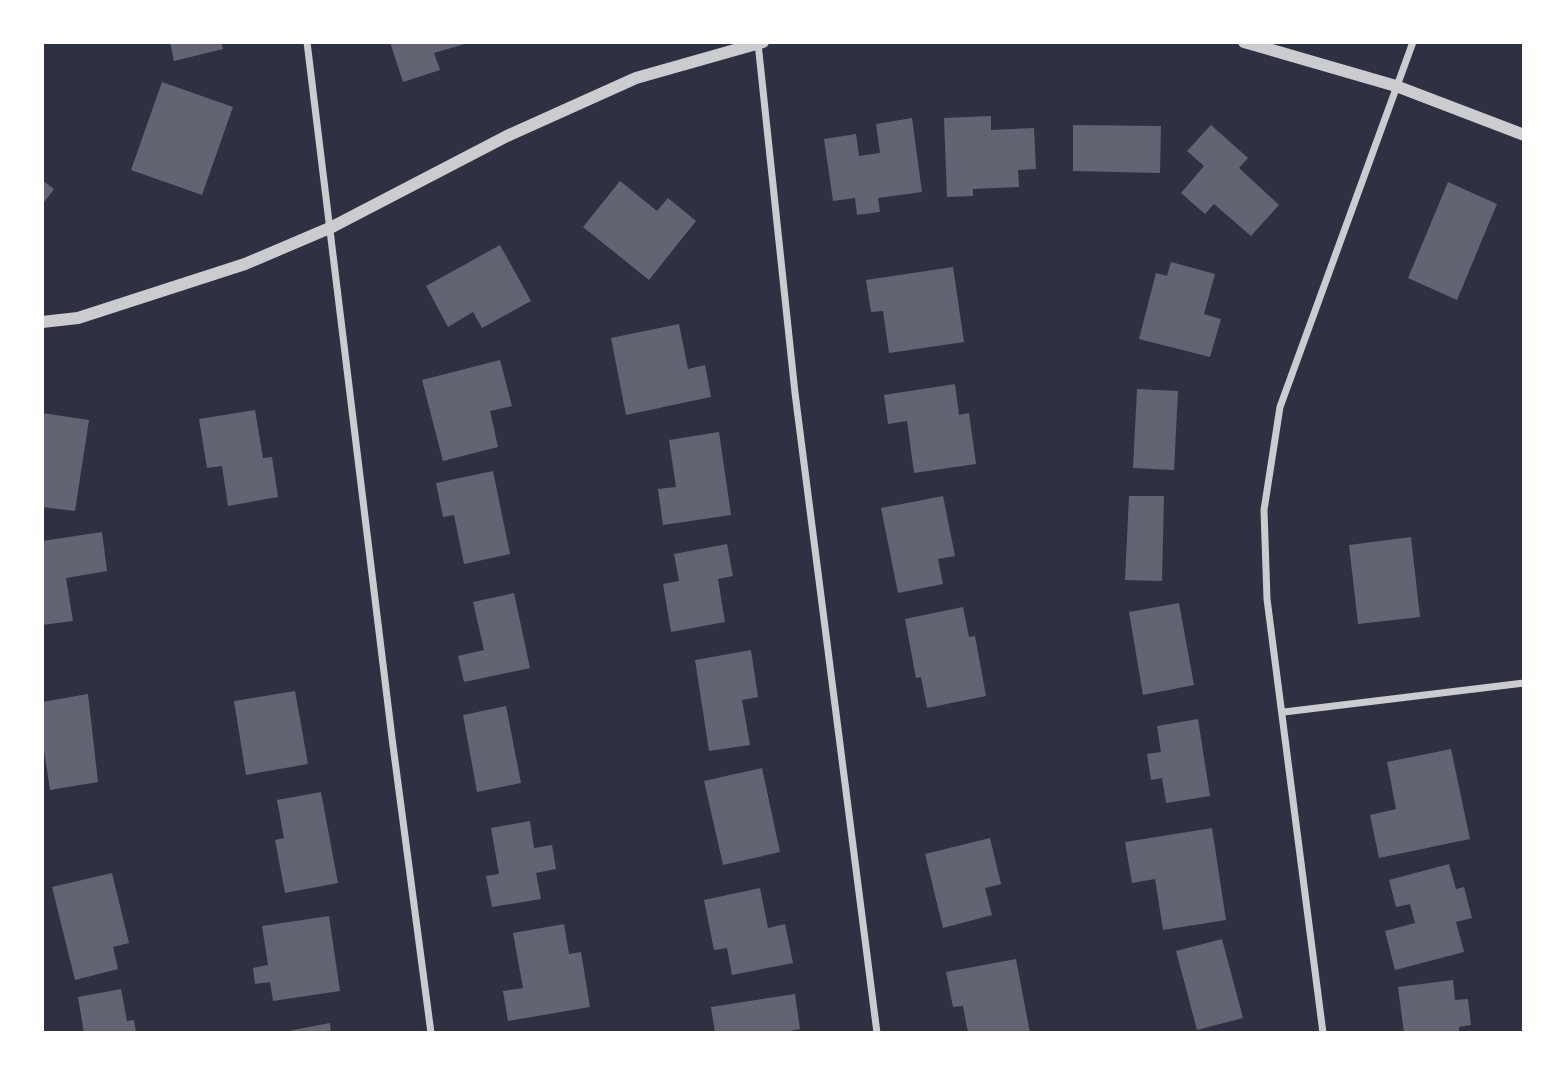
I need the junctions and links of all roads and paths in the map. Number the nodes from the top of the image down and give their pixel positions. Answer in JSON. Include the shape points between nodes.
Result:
{"nodes":[{"id":1,"x":307,"y":42,"type":"edge"},
{"id":2,"x":757,"y":42,"type":"edge"},
{"id":3,"x":763,"y":42,"type":"edge"},
{"id":4,"x":1244,"y":42,"type":"edge"},
{"id":5,"x":1413,"y":42,"type":"edge"},
{"id":6,"x":1396,"y":86,"type":"junction"},
{"id":7,"x":1524,"y":135,"type":"edge"},
{"id":8,"x":332,"y":227,"type":"junction"},
{"id":9,"x":42,"y":322,"type":"edge"},
{"id":10,"x":1524,"y":683,"type":"edge"},
{"id":11,"x":1284,"y":712,"type":"junction"},
{"id":12,"x":431,"y":1033,"type":"edge"},
{"id":13,"x":877,"y":1033,"type":"edge"},
{"id":14,"x":1323,"y":1033,"type":"edge"}],
"edges":[{"from":1,"to":8,"type":"street"},
{"from":2,"to":3,"type":"street"},
{"from":2,"to":8,"type":"street","via":[[636,78],[507,136]]},
{"from":2,"to":13,"type":"street","via":[[795,393]]},
{"from":4,"to":6,"type":"street"},
{"from":5,"to":6,"type":"street"},
{"from":6,"to":7,"type":"street"},
{"from":6,"to":11,"type":"street","via":[[1280,407],[1264,510],[1267,599]]},
{"from":8,"to":9,"type":"street","via":[[246,264],[78,318]]},
{"from":8,"to":12,"type":"street"},
{"from":10,"to":11,"type":"street"},
{"from":11,"to":14,"type":"street"}]}
